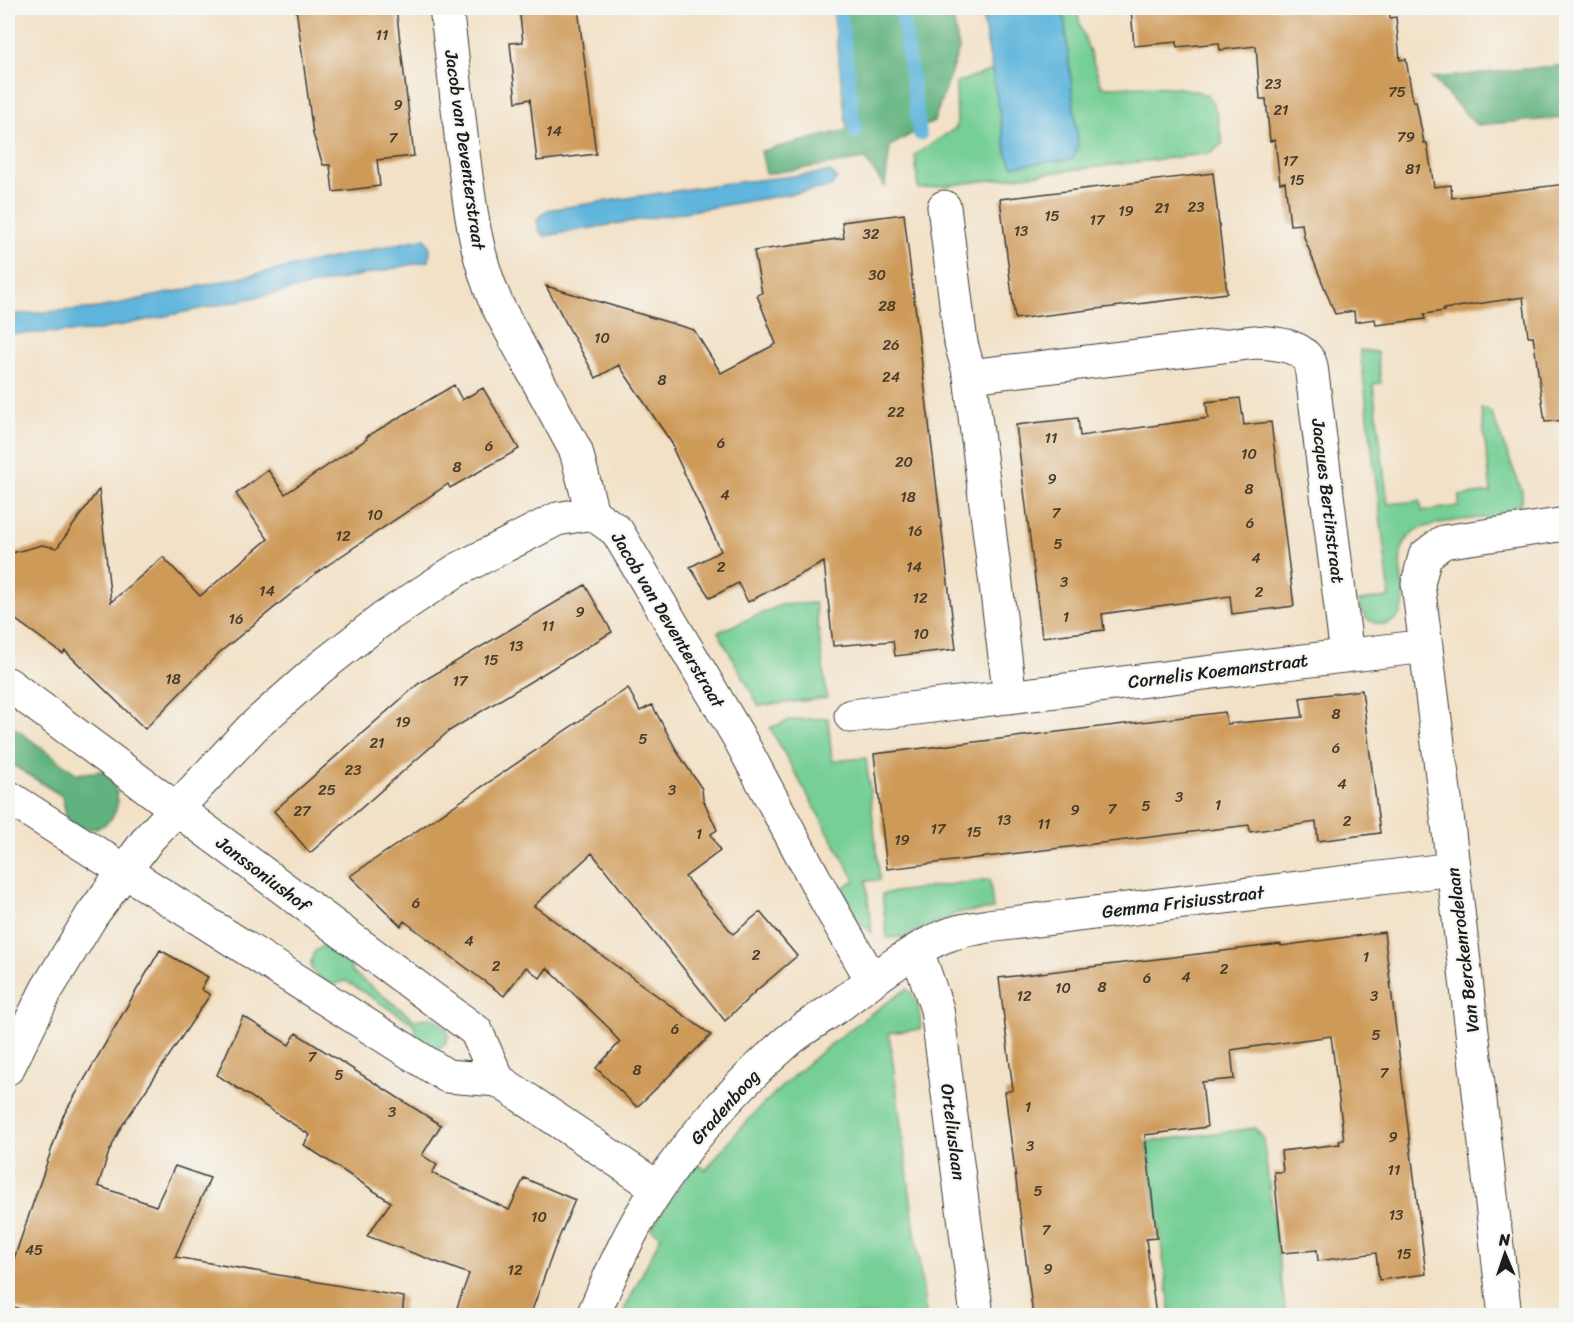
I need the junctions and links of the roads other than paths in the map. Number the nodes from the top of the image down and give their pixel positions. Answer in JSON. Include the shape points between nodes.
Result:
{"nodes":[{"id":1,"x":447,"y":8,"type":"edge"},
{"id":2,"x":944,"y":207,"type":"dead end"},
{"id":3,"x":970,"y":376,"type":"junction"},
{"id":4,"x":592,"y":513,"type":"junction"},
{"id":5,"x":1566,"y":524,"type":"edge"},
{"id":6,"x":1426,"y":646,"type":"junction"},
{"id":7,"x":1347,"y":656,"type":"junction"},
{"id":8,"x":8,"y":684,"type":"edge"},
{"id":9,"x":1010,"y":697,"type":"junction"},
{"id":10,"x":851,"y":716,"type":"dead end"},
{"id":11,"x":8,"y":798,"type":"edge"},
{"id":12,"x":175,"y":808,"type":"junction"},
{"id":13,"x":1453,"y":869,"type":"junction"},
{"id":14,"x":125,"y":871,"type":"junction"},
{"id":15,"x":917,"y":951,"type":"junction"},
{"id":16,"x":872,"y":980,"type":"junction"},
{"id":17,"x":8,"y":1068,"type":"edge"},
{"id":18,"x":498,"y":1080,"type":"junction"},
{"id":19,"x":658,"y":1188,"type":"junction"},
{"id":20,"x":593,"y":1316,"type":"edge"},
{"id":21,"x":977,"y":1316,"type":"edge"},
{"id":22,"x":1505,"y":1316,"type":"edge"}],
"edges":[{"from":1,"to":4,"type":"street","name":"Jacob van Deventerstraat","via":[[476,246],[497,304],[576,451]]},
{"from":2,"to":3,"type":"street","via":[[961,343]]},
{"from":3,"to":7,"type":"street","name":"Jacques Bertinstraat","via":[[1255,342],[1278,343],[1299,352],[1310,362]]},
{"from":3,"to":9,"type":"street"},
{"from":4,"to":12,"type":"street","via":[[557,519],[457,570],[384,618],[252,728]]},
{"from":4,"to":16,"type":"street","name":"Jacob van Deventerstraat","via":[[617,531],[738,736]]},
{"from":5,"to":6,"type":"street","name":"Van Berckenrodelaan","via":[[1443,542],[1425,556],[1419,584]]},
{"from":6,"to":7,"type":"street","name":"Cornelis Koemanstraat"},
{"from":6,"to":13,"type":"street","name":"Van Berckenrodelaan"},
{"from":7,"to":9,"type":"street","name":"Cornelis Koemanstraat"},
{"from":8,"to":12,"type":"street","name":"Janssoniushof"},
{"from":9,"to":10,"type":"street","name":"Cornelis Koemanstraat"},
{"from":11,"to":14,"type":"street"},
{"from":12,"to":14,"type":"street"},
{"from":12,"to":18,"type":"street","name":"Janssoniushof","via":[[476,1031]]},
{"from":13,"to":15,"type":"street","name":"Gemma Frisiusstraat","via":[[988,926],[948,935]]},
{"from":13,"to":22,"type":"street","name":"Van Berckenrodelaan"},
{"from":14,"to":17,"type":"street","via":[[92,915],[47,989]]},
{"from":14,"to":18,"type":"street","via":[[447,1076]]},
{"from":15,"to":16,"type":"street","name":"Gradenboog"},
{"from":15,"to":21,"type":"street","name":"Orteliuslaan","via":[[937,1009]]},
{"from":16,"to":19,"type":"street","name":"Gradenboog","via":[[790,1039],[756,1071],[720,1108]]},
{"from":18,"to":19,"type":"street"},
{"from":19,"to":20,"type":"street","name":"Gradenboog","via":[[639,1218]]}]}
